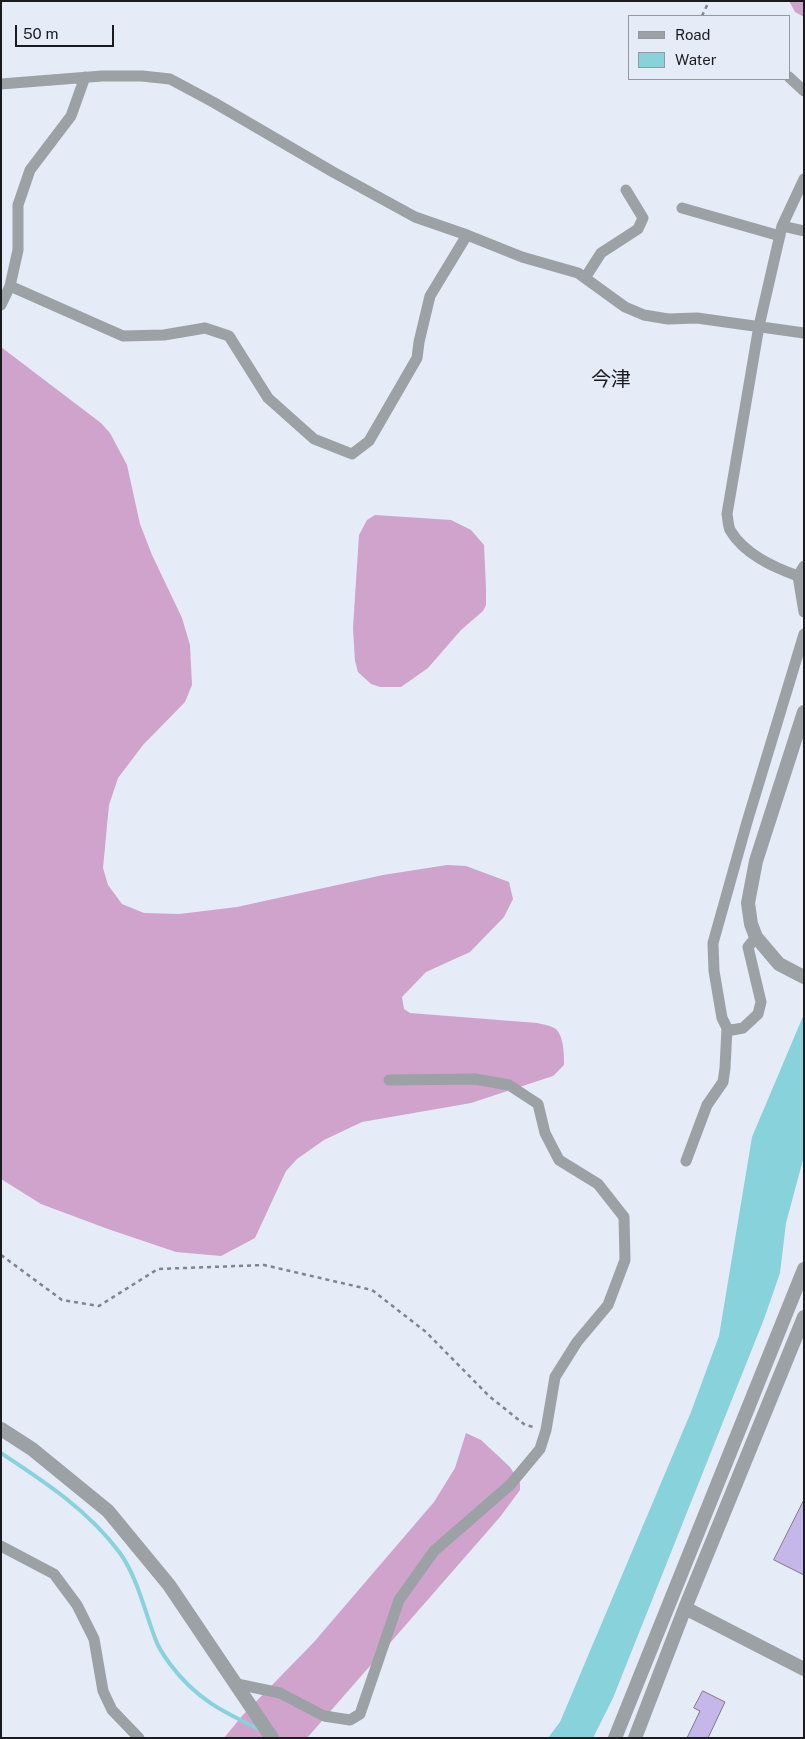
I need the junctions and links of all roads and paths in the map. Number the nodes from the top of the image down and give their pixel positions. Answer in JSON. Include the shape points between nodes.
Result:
{"nodes":[{"id":1,"x":709,"y":1,"type":"edge"},
{"id":2,"x":702,"y":15,"type":"edge"},
{"id":3,"x":85,"y":77,"type":"junction"},
{"id":4,"x":790,"y":78,"type":"edge"},
{"id":5,"x":1,"y":84,"type":"edge"},
{"id":6,"x":804,"y":91,"type":"edge"},
{"id":7,"x":804,"y":179,"type":"edge"},
{"id":8,"x":626,"y":190,"type":"dead end"},
{"id":9,"x":682,"y":208,"type":"dead end"},
{"id":10,"x":781,"y":231,"type":"junction"},
{"id":11,"x":804,"y":231,"type":"edge"},
{"id":12,"x":467,"y":235,"type":"junction"},
{"id":13,"x":585,"y":278,"type":"junction"},
{"id":14,"x":10,"y":286,"type":"junction"},
{"id":15,"x":1,"y":305,"type":"edge"},
{"id":16,"x":759,"y":326,"type":"junction"},
{"id":17,"x":804,"y":333,"type":"edge"},
{"id":18,"x":801,"y":571,"type":"edge"},
{"id":19,"x":804,"y":612,"type":"edge"},
{"id":20,"x":804,"y":634,"type":"edge"},
{"id":21,"x":804,"y":712,"type":"edge"},
{"id":22,"x":756,"y":937,"type":"junction"},
{"id":23,"x":804,"y":977,"type":"edge"},
{"id":24,"x":727,"y":1028,"type":"junction"},
{"id":25,"x":388,"y":1080,"type":"dead end"},
{"id":26,"x":686,"y":1161,"type":"dead end"},
{"id":27,"x":1,"y":1255,"type":"edge"},
{"id":28,"x":804,"y":1269,"type":"edge"},
{"id":29,"x":804,"y":1317,"type":"edge"},
{"id":30,"x":1,"y":1429,"type":"edge"},
{"id":31,"x":546,"y":1430,"type":"junction"},
{"id":32,"x":1,"y":1546,"type":"edge"},
{"id":33,"x":685,"y":1608,"type":"junction"},
{"id":34,"x":804,"y":1669,"type":"edge"},
{"id":35,"x":237,"y":1684,"type":"junction"},
{"id":36,"x":139,"y":1738,"type":"edge"},
{"id":37,"x":272,"y":1738,"type":"edge"},
{"id":38,"x":615,"y":1738,"type":"edge"},
{"id":39,"x":635,"y":1738,"type":"edge"}],
"edges":[{"from":1,"to":2,"type":"path"},
{"from":3,"to":5,"type":"street"},
{"from":3,"to":12,"type":"street","via":[[170,79],[415,218]]},
{"from":3,"to":14,"type":"street","via":[[71,116],[30,170],[18,205],[18,250]]},
{"from":4,"to":6,"type":"street"},
{"from":7,"to":10,"type":"street"},
{"from":8,"to":13,"type":"street","via":[[643,218],[638,230],[601,253]]},
{"from":9,"to":10,"type":"street"},
{"from":10,"to":11,"type":"street"},
{"from":10,"to":16,"type":"street"},
{"from":12,"to":13,"type":"street"},
{"from":12,"to":14,"type":"street","via":[[430,296],[417,358],[368,441],[352,454],[314,439],[268,398],[229,336],[205,328],[164,335],[123,336]]},
{"from":13,"to":16,"type":"street","via":[[624,307],[644,315],[668,320],[697,318]]},
{"from":14,"to":15,"type":"street"},
{"from":16,"to":17,"type":"street"},
{"from":16,"to":18,"type":"street","via":[[727,514],[729,528],[741,545],[755,556]]},
{"from":18,"to":19,"type":"street"},
{"from":20,"to":24,"type":"street","via":[[713,943],[714,971],[722,1018]]},
{"from":21,"to":22,"type":"street","via":[[756,861],[748,903]]},
{"from":22,"to":23,"type":"street","via":[[779,964]]},
{"from":22,"to":24,"type":"street","via":[[748,947],[761,1002],[758,1014],[743,1028]]},
{"from":24,"to":26,"type":"street","via":[[723,1082],[707,1105]]},
{"from":25,"to":31,"type":"street","via":[[475,1079],[509,1086],[538,1104],[545,1133],[559,1160],[598,1184],[624,1217],[626,1260],[608,1305],[577,1342],[555,1377]]},
{"from":27,"to":31,"type":"path","via":[[62,1300],[99,1306],[158,1269],[264,1265],[372,1290],[426,1332],[489,1396],[525,1424]]},
{"from":28,"to":38,"type":"street"},
{"from":29,"to":33,"type":"street"},
{"from":30,"to":35,"type":"street","via":[[32,1449],[108,1511],[169,1585]]},
{"from":31,"to":35,"type":"street","via":[[540,1449],[510,1485],[434,1551],[399,1600],[360,1714],[350,1720],[324,1716],[280,1693]]},
{"from":32,"to":36,"type":"street","via":[[54,1574],[77,1605],[94,1640],[103,1691],[112,1710]]},
{"from":33,"to":34,"type":"street"},
{"from":33,"to":39,"type":"street"},
{"from":35,"to":37,"type":"street"}]}
